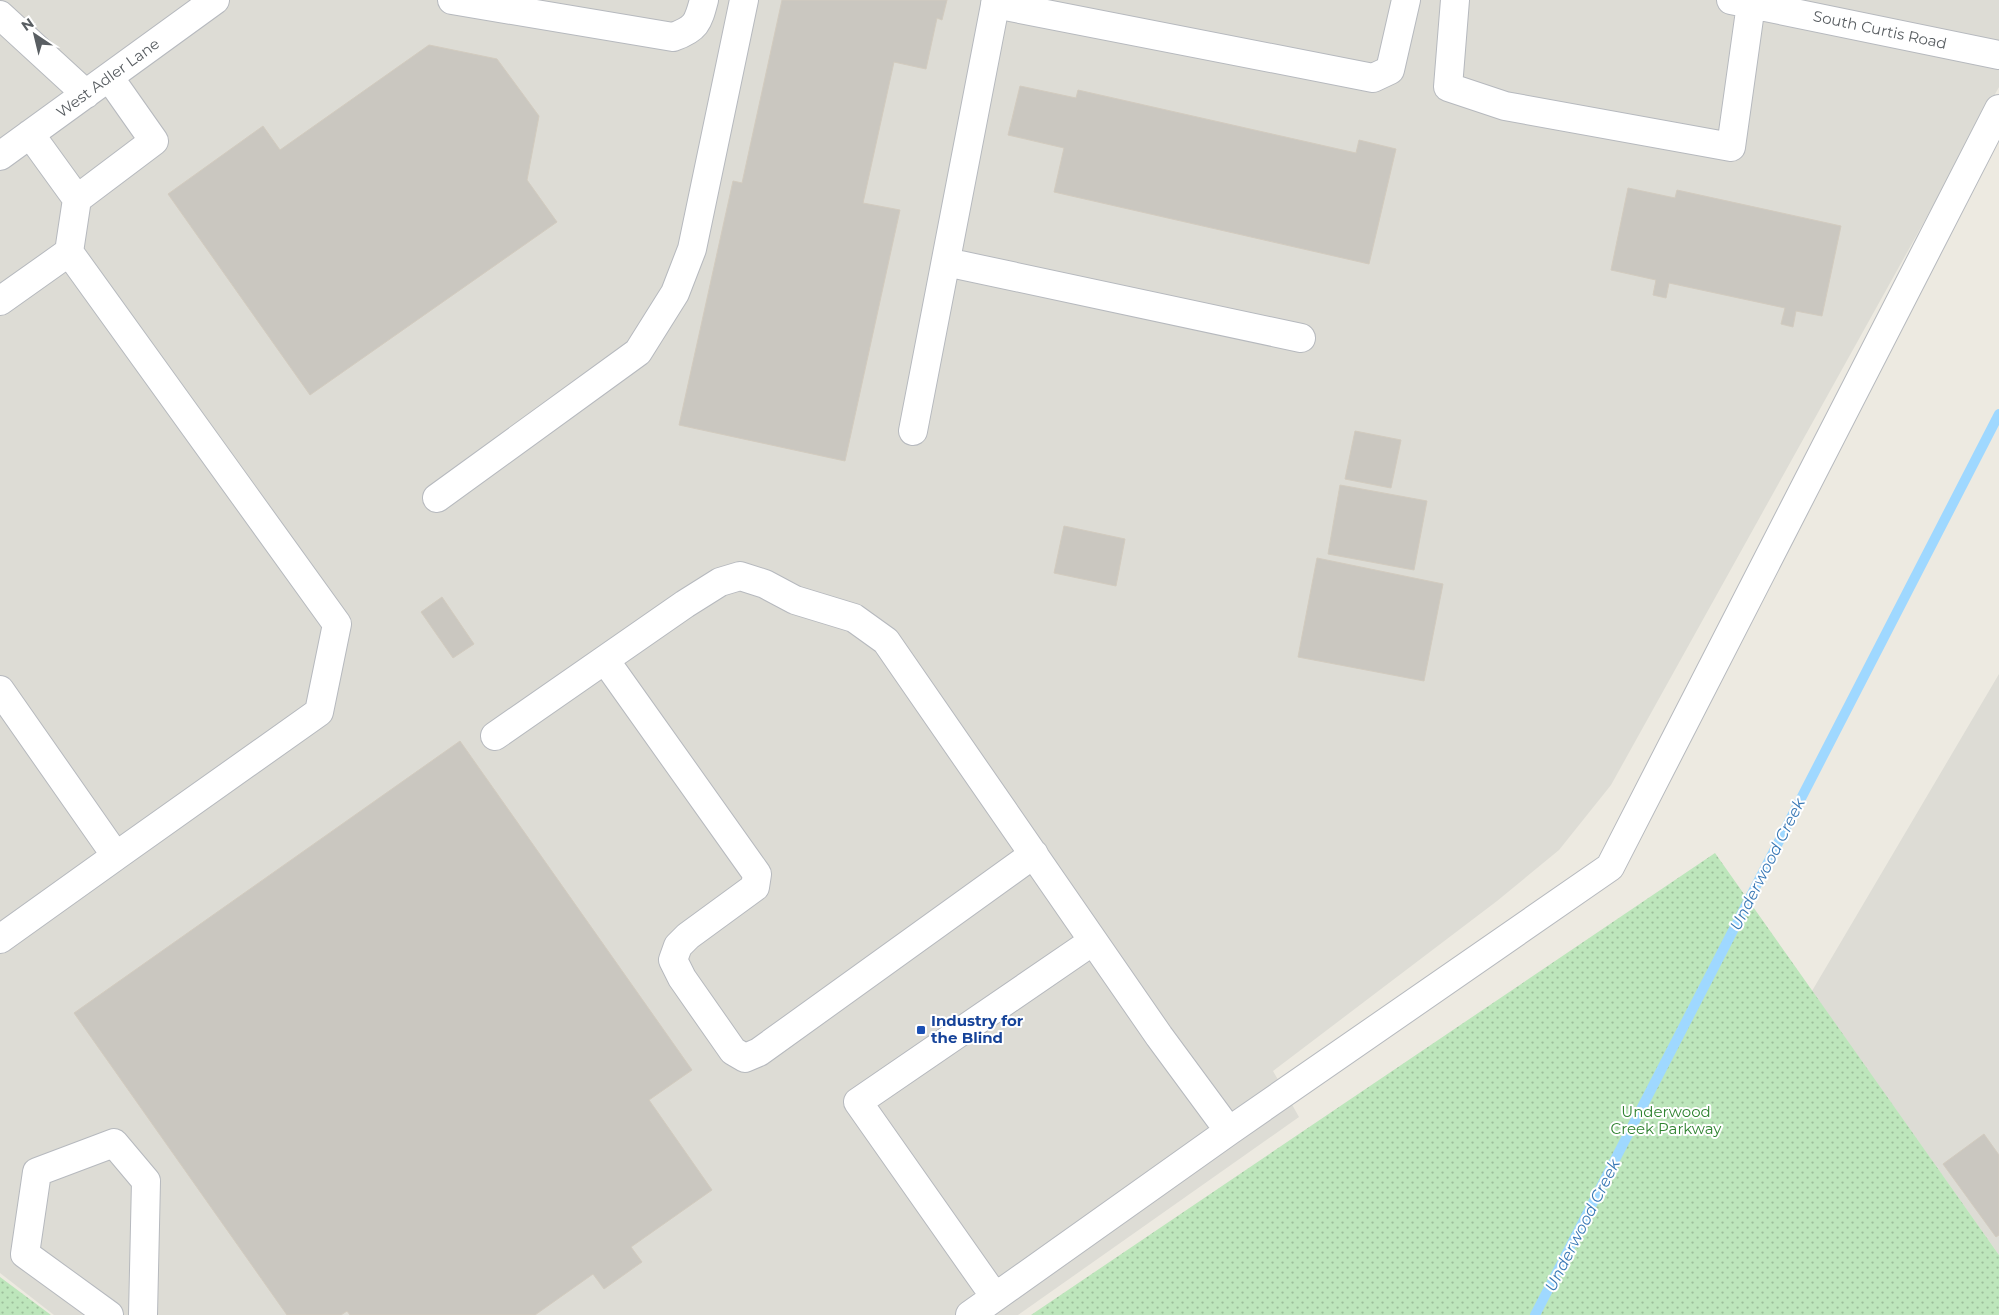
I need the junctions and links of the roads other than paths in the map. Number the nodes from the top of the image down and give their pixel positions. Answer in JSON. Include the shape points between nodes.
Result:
{"nodes":[{"id":1,"x":215,"y":0,"type":"edge"},
{"id":2,"x":452,"y":0,"type":"edge"},
{"id":3,"x":704,"y":0,"type":"edge"},
{"id":4,"x":744,"y":0,"type":"edge"},
{"id":5,"x":1406,"y":0,"type":"edge"},
{"id":6,"x":1455,"y":0,"type":"edge"},
{"id":7,"x":996,"y":2,"type":"edge"},
{"id":8,"x":1741,"y":2,"type":"edge"},
{"id":9,"x":0,"y":15,"type":"edge"},
{"id":10,"x":1999,"y":55,"type":"edge"},
{"id":11,"x":109,"y":77,"type":"junction"},
{"id":12,"x":86,"y":94,"type":"junction"},
{"id":13,"x":1999,"y":110,"type":"edge"},
{"id":14,"x":30,"y":134,"type":"junction"},
{"id":15,"x":0,"y":156,"type":"edge"},
{"id":16,"x":77,"y":199,"type":"junction"},
{"id":17,"x":69,"y":252,"type":"junction"},
{"id":18,"x":946,"y":262,"type":"junction"},
{"id":19,"x":0,"y":301,"type":"edge"},
{"id":20,"x":1301,"y":338,"type":"dead end"},
{"id":21,"x":913,"y":431,"type":"dead end"},
{"id":22,"x":437,"y":498,"type":"dead end"},
{"id":23,"x":605,"y":660,"type":"junction"},
{"id":24,"x":0,"y":690,"type":"edge"},
{"id":25,"x":496,"y":736,"type":"dead end"},
{"id":26,"x":1034,"y":854,"type":"junction"},
{"id":27,"x":116,"y":856,"type":"junction"},
{"id":28,"x":0,"y":939,"type":"edge"},
{"id":29,"x":1093,"y":941,"type":"junction"},
{"id":30,"x":1229,"y":1130,"type":"junction"},
{"id":31,"x":994,"y":1297,"type":"junction"},
{"id":32,"x":110,"y":1315,"type":"edge"},
{"id":33,"x":143,"y":1315,"type":"edge"},
{"id":34,"x":970,"y":1315,"type":"edge"}],
"edges":[{"from":1,"to":11,"type":"street","name":"West Adler Lane"},
{"from":2,"to":3,"type":"street","via":[[673,37],[689,32],[700,18]]},
{"from":4,"to":22,"type":"street","via":[[692,249],[675,293],[638,352]]},
{"from":5,"to":7,"type":"street","via":[[1390,70],[1373,78]]},
{"from":6,"to":8,"type":"street","via":[[1448,87],[1505,106],[1731,147]]},
{"from":7,"to":18,"type":"street"},
{"from":8,"to":10,"type":"street","name":"South Curtis Road"},
{"from":9,"to":12,"type":"street"},
{"from":11,"to":12,"type":"street","name":"West Adler Lane"},
{"from":11,"to":16,"type":"street","via":[[154,141]]},
{"from":12,"to":14,"type":"street","name":"West Adler Lane"},
{"from":13,"to":30,"type":"street","via":[[1610,867]]},
{"from":14,"to":15,"type":"street","name":"West Adler Lane"},
{"from":14,"to":16,"type":"street"},
{"from":16,"to":17,"type":"street"},
{"from":17,"to":19,"type":"street"},
{"from":17,"to":27,"type":"street","via":[[337,624],[319,712]]},
{"from":18,"to":20,"type":"street"},
{"from":18,"to":21,"type":"street"},
{"from":23,"to":25,"type":"street"},
{"from":23,"to":26,"type":"street","via":[[720,582],[740,576],[765,584],[795,600],[854,618],[886,641]]},
{"from":23,"to":26,"type":"street","via":[[757,874],[755,887],[688,936],[678,946],[673,960],[733,1051],[745,1058],[759,1052]]},
{"from":24,"to":27,"type":"street"},
{"from":26,"to":29,"type":"street"},
{"from":27,"to":28,"type":"street"},
{"from":29,"to":30,"type":"street"},
{"from":29,"to":31,"type":"street","via":[[858,1102]]},
{"from":30,"to":31,"type":"street"},
{"from":31,"to":34,"type":"street"},
{"from":32,"to":33,"type":"street","via":[[25,1254],[37,1172],[114,1142],[146,1182]]}]}
